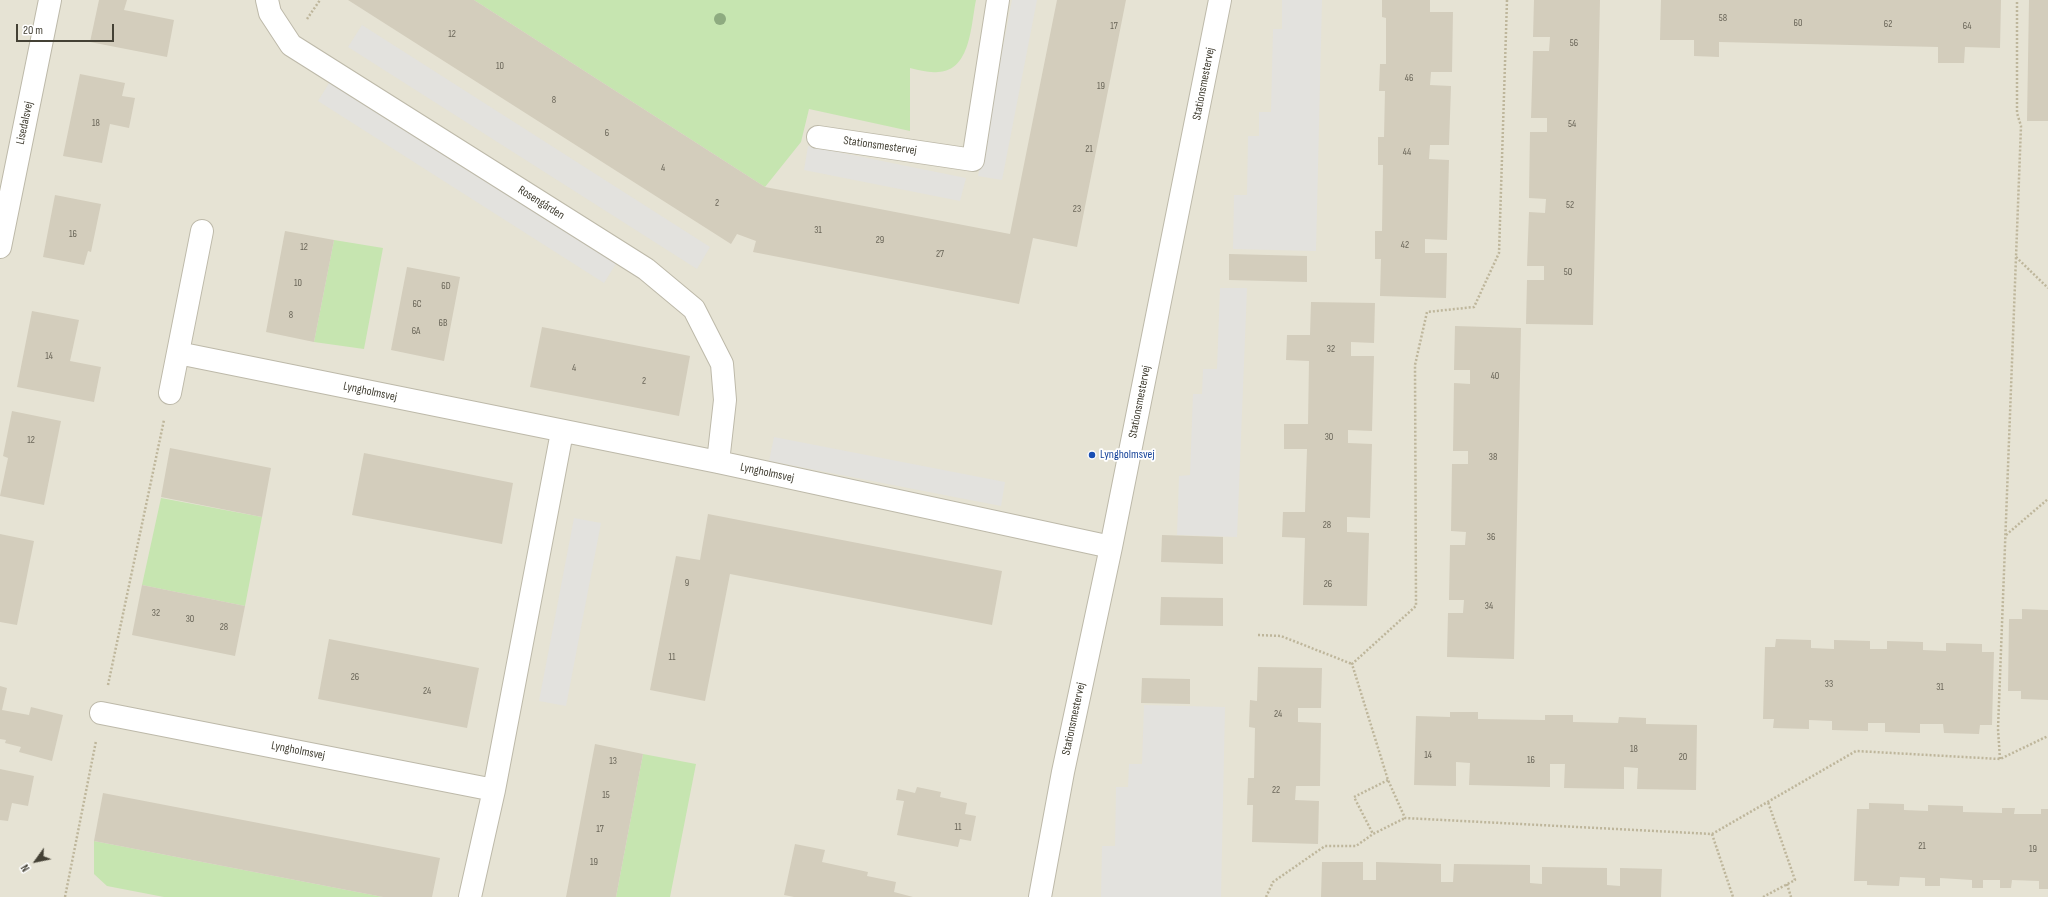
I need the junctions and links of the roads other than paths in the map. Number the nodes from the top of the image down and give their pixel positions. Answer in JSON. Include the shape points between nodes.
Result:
{"nodes":[{"id":1,"x":50,"y":0,"type":"edge"},
{"id":2,"x":267,"y":0,"type":"edge"},
{"id":3,"x":998,"y":0,"type":"edge"},
{"id":4,"x":1220,"y":0,"type":"edge"},
{"id":5,"x":818,"y":137,"type":"dead end"},
{"id":6,"x":202,"y":231,"type":"dead end"},
{"id":7,"x":0,"y":247,"type":"edge"},
{"id":8,"x":178,"y":353,"type":"junction"},
{"id":9,"x":170,"y":393,"type":"road end"},
{"id":10,"x":562,"y":432,"type":"junction"},
{"id":11,"x":718,"y":462,"type":"junction"},
{"id":12,"x":1111,"y":548,"type":"junction"},
{"id":13,"x":102,"y":713,"type":"road end"},
{"id":14,"x":494,"y":790,"type":"junction"},
{"id":15,"x":470,"y":897,"type":"edge"},
{"id":16,"x":1040,"y":897,"type":"edge"}],
"edges":[{"from":1,"to":7,"type":"street","name":"Lisedalsvej"},
{"from":2,"to":11,"type":"street","name":"Rosengården","via":[[270,13],[291,45],[646,269],[694,309],[722,364],[725,400]]},
{"from":3,"to":5,"type":"street","name":"Stationsmestervej","via":[[973,160]]},
{"from":4,"to":12,"type":"street","name":"Stationsmestervej"},
{"from":6,"to":8,"type":"street"},
{"from":8,"to":9,"type":"street"},
{"from":8,"to":10,"type":"street","name":"Lyngholmsvej"},
{"from":10,"to":11,"type":"street","name":"Lyngholmsvej"},
{"from":10,"to":14,"type":"street"},
{"from":11,"to":12,"type":"street","name":"Lyngholmsvej"},
{"from":12,"to":16,"type":"street","name":"Stationsmestervej","via":[[1063,772]]},
{"from":13,"to":14,"type":"street","name":"Lyngholmsvej"},
{"from":14,"to":15,"type":"street"}]}
